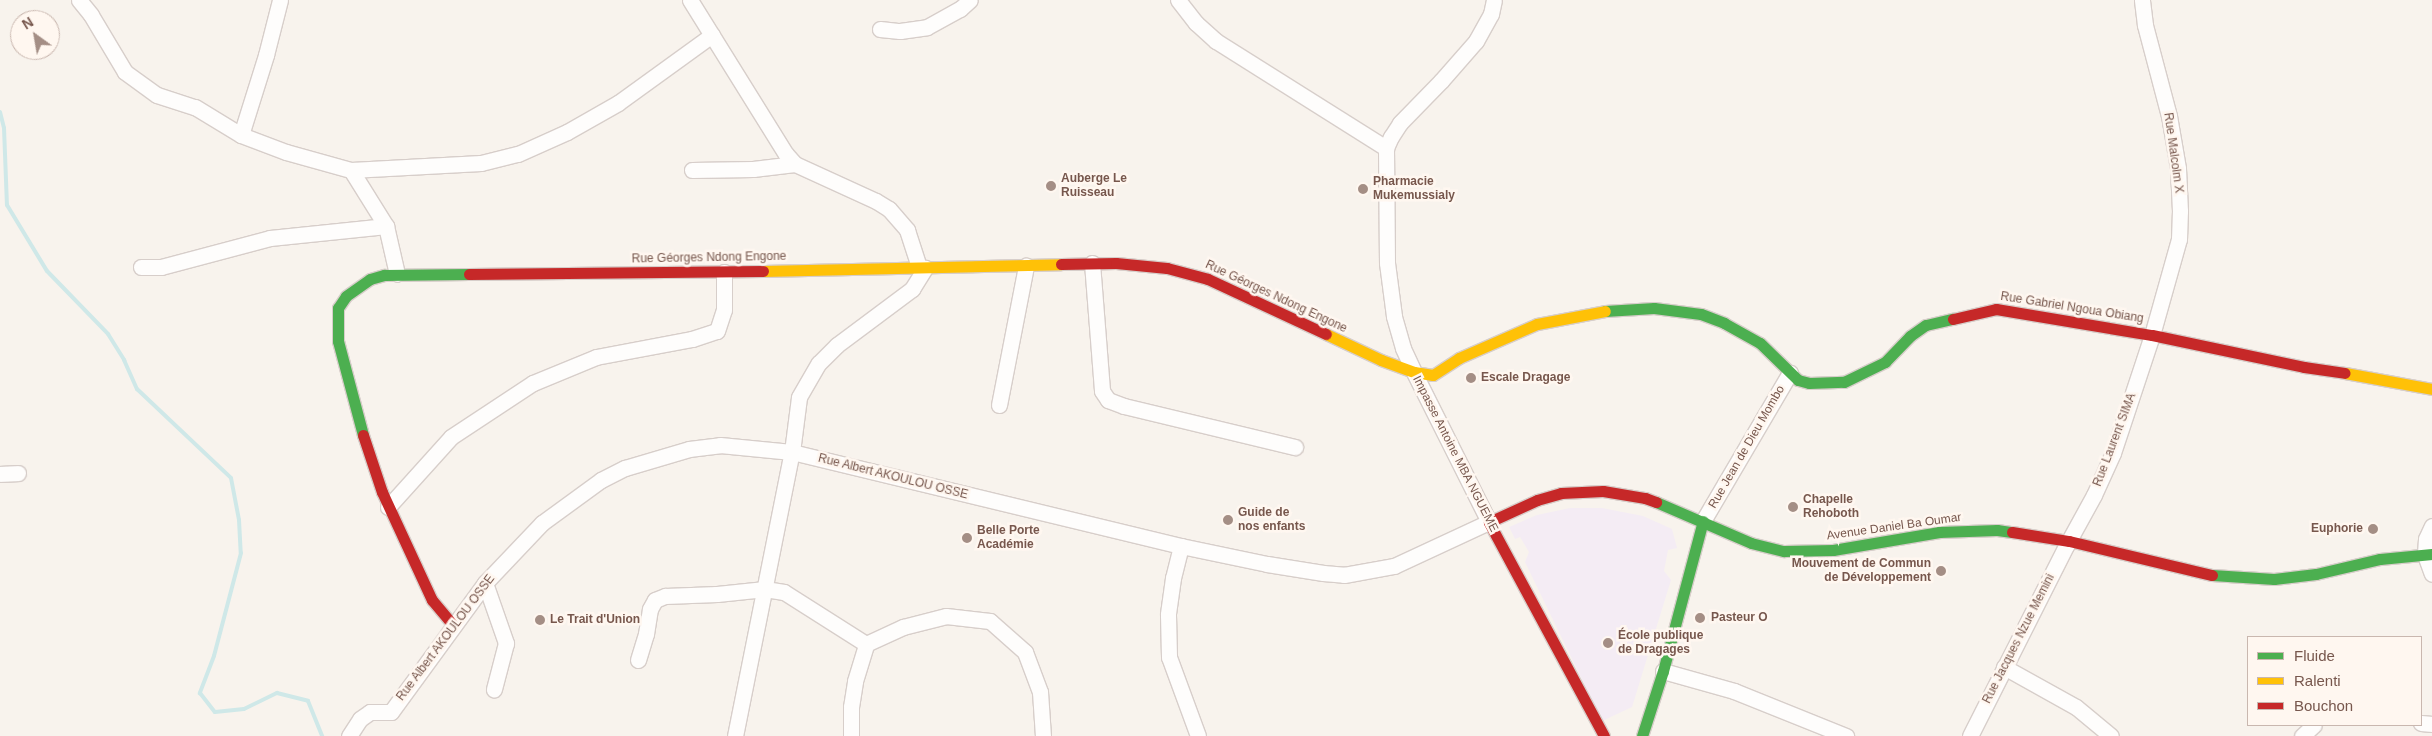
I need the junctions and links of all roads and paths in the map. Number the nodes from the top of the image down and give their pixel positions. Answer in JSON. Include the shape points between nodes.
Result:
{"nodes":[{"id":1,"x":79,"y":0,"type":"edge"},
{"id":2,"x":280,"y":0,"type":"edge"},
{"id":3,"x":690,"y":0,"type":"edge"},
{"id":4,"x":970,"y":0,"type":"edge"},
{"id":5,"x":1178,"y":0,"type":"edge"},
{"id":6,"x":1494,"y":0,"type":"edge"},
{"id":7,"x":2142,"y":0,"type":"edge"},
{"id":8,"x":880,"y":29,"type":"dead end"},
{"id":9,"x":712,"y":35,"type":"junction"},
{"id":10,"x":241,"y":135,"type":"junction"},
{"id":11,"x":1386,"y":148,"type":"junction"},
{"id":12,"x":795,"y":164,"type":"junction"},
{"id":13,"x":351,"y":170,"type":"junction"},
{"id":14,"x":692,"y":170,"type":"dead end"},
{"id":15,"x":386,"y":226,"type":"junction"},
{"id":16,"x":1092,"y":263,"type":"junction"},
{"id":17,"x":1026,"y":266,"type":"junction"},
{"id":18,"x":141,"y":267,"type":"dead end"},
{"id":19,"x":922,"y":268,"type":"junction"},
{"id":20,"x":724,"y":272,"type":"junction"},
{"id":21,"x":397,"y":274,"type":"junction"},
{"id":22,"x":2152,"y":335,"type":"junction"},
{"id":23,"x":1414,"y":372,"type":"junction"},
{"id":24,"x":1790,"y":373,"type":"junction"},
{"id":25,"x":2432,"y":389,"type":"edge"},
{"id":26,"x":999,"y":405,"type":"dead end"},
{"id":27,"x":1294,"y":447,"type":"dead end"},
{"id":28,"x":792,"y":452,"type":"junction"},
{"id":29,"x":18,"y":473,"type":"dead end"},
{"id":30,"x":0,"y":474,"type":"edge"},
{"id":31,"x":388,"y":506,"type":"junction"},
{"id":32,"x":1703,"y":521,"type":"junction"},
{"id":33,"x":1489,"y":522,"type":"junction"},
{"id":34,"x":2432,"y":526,"type":"edge"},
{"id":35,"x":2069,"y":542,"type":"junction"},
{"id":36,"x":1182,"y":546,"type":"junction"},
{"id":37,"x":2428,"y":555,"type":"edge"},
{"id":38,"x":2432,"y":574,"type":"edge"},
{"id":39,"x":485,"y":583,"type":"junction"},
{"id":40,"x":765,"y":588,"type":"junction"},
{"id":41,"x":453,"y":625,"type":"junction"},
{"id":42,"x":866,"y":644,"type":"junction"},
{"id":43,"x":638,"y":660,"type":"dead end"},
{"id":44,"x":2004,"y":667,"type":"junction"},
{"id":45,"x":1663,"y":671,"type":"junction"},
{"id":46,"x":494,"y":689,"type":"dead end"},
{"id":47,"x":2313,"y":726,"type":"edge"},
{"id":48,"x":349,"y":736,"type":"edge"},
{"id":49,"x":735,"y":736,"type":"edge"},
{"id":50,"x":851,"y":736,"type":"edge"},
{"id":51,"x":1043,"y":736,"type":"edge"},
{"id":52,"x":1198,"y":736,"type":"edge"},
{"id":53,"x":1604,"y":736,"type":"edge"},
{"id":54,"x":1642,"y":736,"type":"edge"},
{"id":55,"x":1846,"y":736,"type":"edge"},
{"id":56,"x":1970,"y":736,"type":"edge"},
{"id":57,"x":2111,"y":736,"type":"edge"},
{"id":58,"x":2302,"y":736,"type":"edge"}],
"edges":[{"from":1,"to":10,"type":"street","via":[[125,72],[157,95],[195,107]]},
{"from":2,"to":10,"type":"street"},
{"from":3,"to":9,"type":"street"},
{"from":4,"to":8,"type":"street","via":[[927,27],[900,31]]},
{"from":5,"to":11,"type":"street","via":[[1216,42]]},
{"from":6,"to":11,"type":"street","via":[[1491,14],[1476,41],[1442,82],[1400,123]]},
{"from":7,"to":22,"type":"street","name":"Rue Malcolm X","via":[[2145,25],[2169,116],[2178,168],[2180,211],[2179,239]]},
{"from":9,"to":12,"type":"street"},
{"from":9,"to":13,"type":"street","via":[[618,103],[567,132],[518,154],[481,163]]},
{"from":10,"to":13,"type":"street","via":[[286,152]]},
{"from":11,"to":23,"type":"street","name":"Impasse Antoine MBA NGUEME","via":[[1391,300],[1403,348]]},
{"from":12,"to":14,"type":"street"},
{"from":12,"to":19,"type":"street","via":[[889,209],[907,230]]},
{"from":13,"to":15,"type":"street"},
{"from":15,"to":18,"type":"street","via":[[270,238],[161,267]]},
{"from":15,"to":21,"type":"street"},
{"from":16,"to":17,"type":"street","name":"Rue Géorges Ndong Engone"},
{"from":16,"to":23,"type":"street","name":"Rue Géorges Ndong Engone","via":[[1167,268],[1200,277]]},
{"from":16,"to":27,"type":"street","via":[[1102,391],[1108,400]]},
{"from":17,"to":19,"type":"street","name":"Rue Géorges Ndong Engone"},
{"from":17,"to":26,"type":"street"},
{"from":19,"to":20,"type":"street","name":"Rue Géorges Ndong Engone"},
{"from":19,"to":28,"type":"street","via":[[912,289],[818,363],[799,397]]},
{"from":20,"to":21,"type":"street","name":"Rue Géorges Ndong Engone"},
{"from":20,"to":31,"type":"street","via":[[724,310],[717,331],[692,339],[596,357],[533,383],[451,437]]},
{"from":21,"to":31,"type":"street","name":"Rue Géorges Ndong Engone","via":[[370,278],[356,287],[338,308],[336,321],[356,415]]},
{"from":22,"to":24,"type":"street","name":"Rue Gabriel Ngoua Obiang","via":[[1996,309],[1926,324],[1885,362],[1844,382],[1809,383]]},
{"from":22,"to":25,"type":"street","name":"Rue Gabriel Ngoua Obiang","via":[[2304,367]]},
{"from":22,"to":35,"type":"street","name":"Rue Laurent SIMA","via":[[2113,452]]},
{"from":23,"to":24,"type":"street","name":"Rue Gabriel Ngoua Obiang","via":[[1433,375],[1459,358],[1537,324],[1602,311],[1654,308],[1701,314],[1724,322],[1760,344]]},
{"from":23,"to":33,"type":"street","name":"Impasse Antoine MBA NGUEME"},
{"from":24,"to":32,"type":"street","name":"Rue Jean de Dieu Mombo"},
{"from":28,"to":36,"type":"street","name":"Rue Albert AKOULOU OSSE"},
{"from":28,"to":39,"type":"street","name":"Rue Albert AKOULOU OSSE","via":[[720,445],[689,449],[625,468],[600,480],[542,523]]},
{"from":28,"to":40,"type":"street"},
{"from":29,"to":30,"type":"street"},
{"from":31,"to":41,"type":"street","name":"Rue Géorges Ndong Engone","via":[[432,600]]},
{"from":32,"to":33,"type":"street","name":"Avenue Daniel Ba Oumar","via":[[1628,494],[1580,491],[1537,500]]},
{"from":32,"to":35,"type":"street","name":"Avenue Daniel Ba Oumar","via":[[1751,543],[1784,551],[1833,550],[1968,530],[2015,532]]},
{"from":32,"to":45,"type":"street"},
{"from":33,"to":36,"type":"street","name":"Rue Albert AKOULOU OSSE","via":[[1394,566],[1344,574],[1294,569]]},
{"from":33,"to":53,"type":"street","name":"Impasse Antoine MBA NGUEME"},
{"from":34,"to":37,"type":"street","via":[[2426,539]]},
{"from":35,"to":37,"type":"street","name":"Avenue Daniel Ba Oumar","via":[[2190,572],[2234,579],[2294,578],[2380,559]]},
{"from":35,"to":44,"type":"street","name":"Rue Jacques Nzue Memini"},
{"from":36,"to":52,"type":"street","via":[[1172,578],[1168,615],[1169,656]]},
{"from":37,"to":38,"type":"street"},
{"from":39,"to":41,"type":"street","name":"Rue Albert AKOULOU OSSE"},
{"from":39,"to":46,"type":"street","via":[[506,643]]},
{"from":40,"to":42,"type":"street","via":[[784,592],[804,603]]},
{"from":40,"to":43,"type":"street","via":[[665,596],[655,600]]},
{"from":40,"to":49,"type":"street"},
{"from":41,"to":48,"type":"street","name":"Rue Albert AKOULOU OSSE","via":[[391,712],[370,712],[360,719]]},
{"from":42,"to":50,"type":"street","via":[[855,680]]},
{"from":42,"to":51,"type":"street","via":[[903,627],[946,616],[990,620],[1025,652],[1040,692]]},
{"from":44,"to":56,"type":"street","name":"Rue Jacques Nzue Memini"},
{"from":44,"to":57,"type":"street","via":[[2076,707]]},
{"from":45,"to":54,"type":"street"},
{"from":45,"to":55,"type":"street","via":[[1734,691]]},
{"from":47,"to":58,"type":"street"}]}
